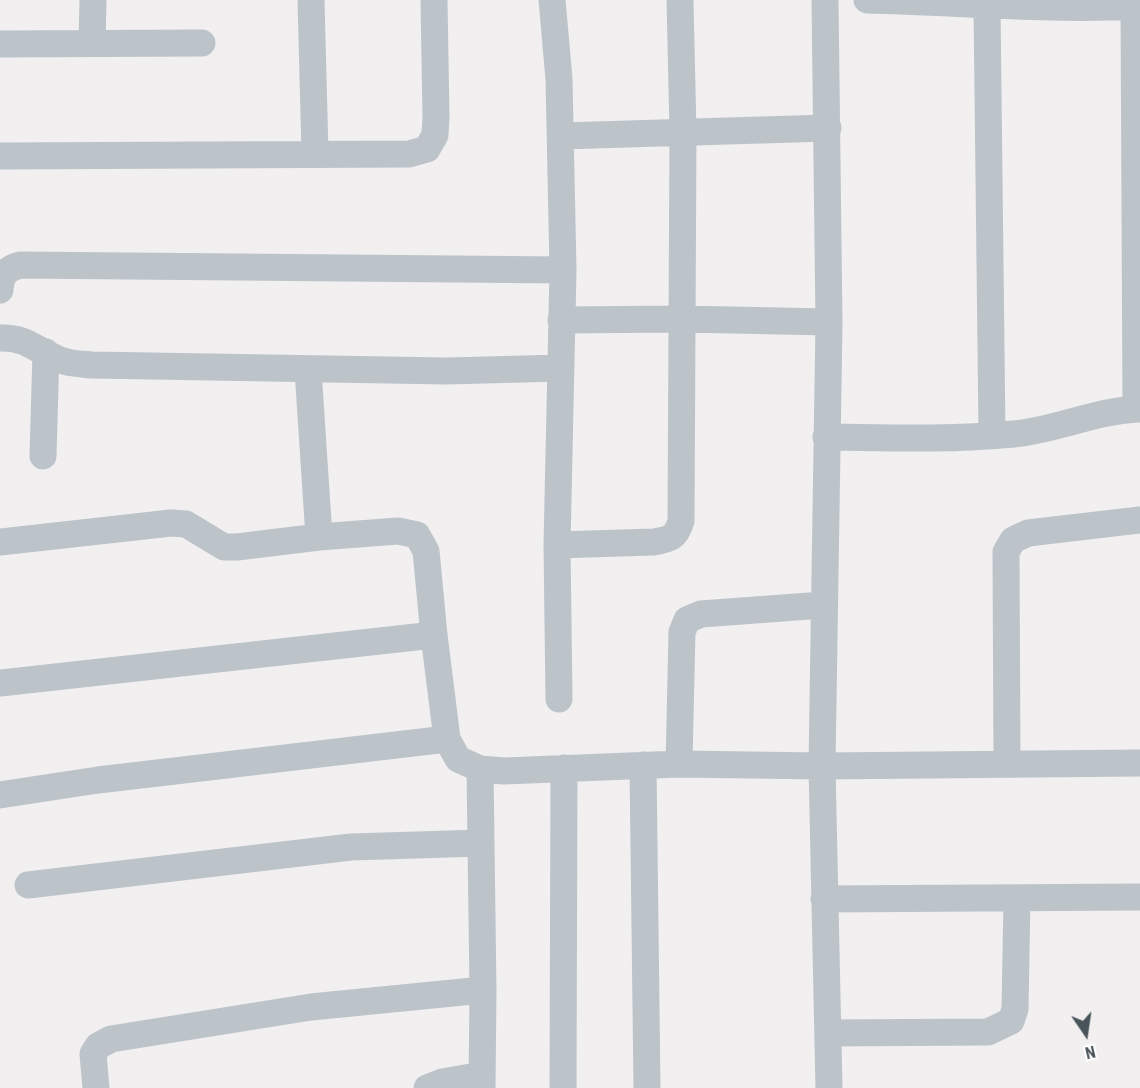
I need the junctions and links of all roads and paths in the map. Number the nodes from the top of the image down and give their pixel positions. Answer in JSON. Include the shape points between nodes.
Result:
{"nodes":[{"id":1,"x":93,"y":0,"type":"edge"},
{"id":2,"x":311,"y":0,"type":"edge"},
{"id":3,"x":434,"y":0,"type":"edge"},
{"id":4,"x":552,"y":0,"type":"edge"},
{"id":5,"x":680,"y":0,"type":"edge"},
{"id":6,"x":825,"y":0,"type":"edge"},
{"id":7,"x":867,"y":0,"type":"edge"},
{"id":8,"x":974,"y":3,"type":"edge"},
{"id":9,"x":1137,"y":6,"type":"edge"},
{"id":10,"x":92,"y":43,"type":"junction"},
{"id":11,"x":202,"y":43,"type":"dead end"},
{"id":12,"x":0,"y":44,"type":"edge"},
{"id":13,"x":828,"y":128,"type":"junction"},
{"id":14,"x":682,"y":132,"type":"junction"},
{"id":15,"x":561,"y":135,"type":"junction"},
{"id":16,"x":315,"y":154,"type":"junction"},
{"id":17,"x":0,"y":156,"type":"edge"},
{"id":18,"x":563,"y":270,"type":"junction"},
{"id":19,"x":0,"y":290,"type":"edge"},
{"id":20,"x":683,"y":319,"type":"junction"},
{"id":21,"x":561,"y":320,"type":"junction"},
{"id":22,"x":829,"y":322,"type":"junction"},
{"id":23,"x":0,"y":338,"type":"edge"},
{"id":24,"x":46,"y":352,"type":"junction"},
{"id":25,"x":561,"y":368,"type":"junction"},
{"id":26,"x":308,"y":370,"type":"junction"},
{"id":27,"x":1138,"y":409,"type":"edge"},
{"id":28,"x":992,"y":434,"type":"junction"},
{"id":29,"x":826,"y":437,"type":"junction"},
{"id":30,"x":43,"y":456,"type":"dead end"},
{"id":31,"x":1140,"y":520,"type":"edge"},
{"id":32,"x":319,"y":537,"type":"junction"},
{"id":33,"x":0,"y":542,"type":"edge"},
{"id":34,"x":556,"y":545,"type":"junction"},
{"id":35,"x":823,"y":605,"type":"junction"},
{"id":36,"x":434,"y":635,"type":"junction"},
{"id":37,"x":0,"y":683,"type":"edge"},
{"id":38,"x":559,"y":699,"type":"dead end"},
{"id":39,"x":447,"y":739,"type":"junction"},
{"id":40,"x":1140,"y":763,"type":"edge"},
{"id":41,"x":679,"y":764,"type":"junction"},
{"id":42,"x":1007,"y":764,"type":"junction"},
{"id":43,"x":644,"y":765,"type":"junction"},
{"id":44,"x":822,"y":766,"type":"junction"},
{"id":45,"x":564,"y":768,"type":"junction"},
{"id":46,"x":480,"y":769,"type":"junction"},
{"id":47,"x":0,"y":795,"type":"edge"},
{"id":48,"x":481,"y":843,"type":"junction"},
{"id":49,"x":28,"y":885,"type":"dead end"},
{"id":50,"x":1140,"y":897,"type":"edge"},
{"id":51,"x":1017,"y":898,"type":"junction"},
{"id":52,"x":824,"y":899,"type":"junction"},
{"id":53,"x":483,"y":990,"type":"junction"},
{"id":54,"x":828,"y":1033,"type":"junction"},
{"id":55,"x":482,"y":1082,"type":"edge"},
{"id":56,"x":96,"y":1088,"type":"edge"},
{"id":57,"x":427,"y":1088,"type":"edge"},
{"id":58,"x":563,"y":1088,"type":"edge"},
{"id":59,"x":647,"y":1088,"type":"edge"},
{"id":60,"x":829,"y":1088,"type":"edge"}],
"edges":[{"from":1,"to":10,"type":"street"},
{"from":2,"to":16,"type":"street"},
{"from":3,"to":16,"type":"street","via":[[436,118],[435,135],[427,149],[409,154]]},
{"from":4,"to":15,"type":"street"},
{"from":5,"to":14,"type":"street"},
{"from":6,"to":13,"type":"street"},
{"from":7,"to":8,"type":"street"},
{"from":8,"to":9,"type":"street"},
{"from":8,"to":28,"type":"street"},
{"from":9,"to":27,"type":"street"},
{"from":10,"to":11,"type":"street"},
{"from":10,"to":12,"type":"street"},
{"from":13,"to":14,"type":"street"},
{"from":13,"to":22,"type":"street"},
{"from":14,"to":15,"type":"street"},
{"from":14,"to":20,"type":"street"},
{"from":15,"to":18,"type":"street"},
{"from":16,"to":17,"type":"street"},
{"from":18,"to":19,"type":"street","via":[[20,265],[3,274]]},
{"from":18,"to":21,"type":"street"},
{"from":20,"to":21,"type":"street"},
{"from":20,"to":22,"type":"street"},
{"from":20,"to":34,"type":"street","via":[[678,532],[654,542]]},
{"from":21,"to":25,"type":"street"},
{"from":22,"to":29,"type":"street"},
{"from":23,"to":24,"type":"street","via":[[27,341]]},
{"from":24,"to":26,"type":"street","via":[[58,360],[92,364]]},
{"from":24,"to":30,"type":"street"},
{"from":25,"to":26,"type":"street"},
{"from":25,"to":34,"type":"street"},
{"from":26,"to":32,"type":"street"},
{"from":27,"to":28,"type":"street","via":[[1015,434]]},
{"from":28,"to":29,"type":"street","via":[[922,439]]},
{"from":29,"to":35,"type":"street"},
{"from":31,"to":42,"type":"street","via":[[1028,533],[1013,540],[1006,552]]},
{"from":32,"to":33,"type":"street","via":[[224,547],[186,524],[171,523]]},
{"from":32,"to":36,"type":"street","via":[[398,531],[417,535],[426,551]]},
{"from":34,"to":38,"type":"street"},
{"from":35,"to":41,"type":"street","via":[[701,614],[687,620],[682,632]]},
{"from":35,"to":44,"type":"street"},
{"from":36,"to":37,"type":"street"},
{"from":36,"to":39,"type":"street"},
{"from":39,"to":46,"type":"street","via":[[458,759]]},
{"from":39,"to":47,"type":"street"},
{"from":40,"to":42,"type":"street"},
{"from":41,"to":43,"type":"street"},
{"from":41,"to":44,"type":"street"},
{"from":42,"to":44,"type":"street"},
{"from":43,"to":45,"type":"street"},
{"from":43,"to":59,"type":"street"},
{"from":44,"to":52,"type":"street"},
{"from":45,"to":46,"type":"street"},
{"from":45,"to":58,"type":"street"},
{"from":46,"to":48,"type":"street"},
{"from":48,"to":49,"type":"street","via":[[351,848]]},
{"from":48,"to":53,"type":"street"},
{"from":50,"to":51,"type":"street"},
{"from":51,"to":52,"type":"street"},
{"from":51,"to":54,"type":"street","via":[[1015,1009],[1011,1021],[988,1032]]},
{"from":52,"to":54,"type":"street"},
{"from":53,"to":55,"type":"street"},
{"from":53,"to":56,"type":"street","via":[[311,1007],[111,1039],[93,1054]]},
{"from":54,"to":60,"type":"street"},
{"from":55,"to":57,"type":"street","via":[[442,1082]]}]}
